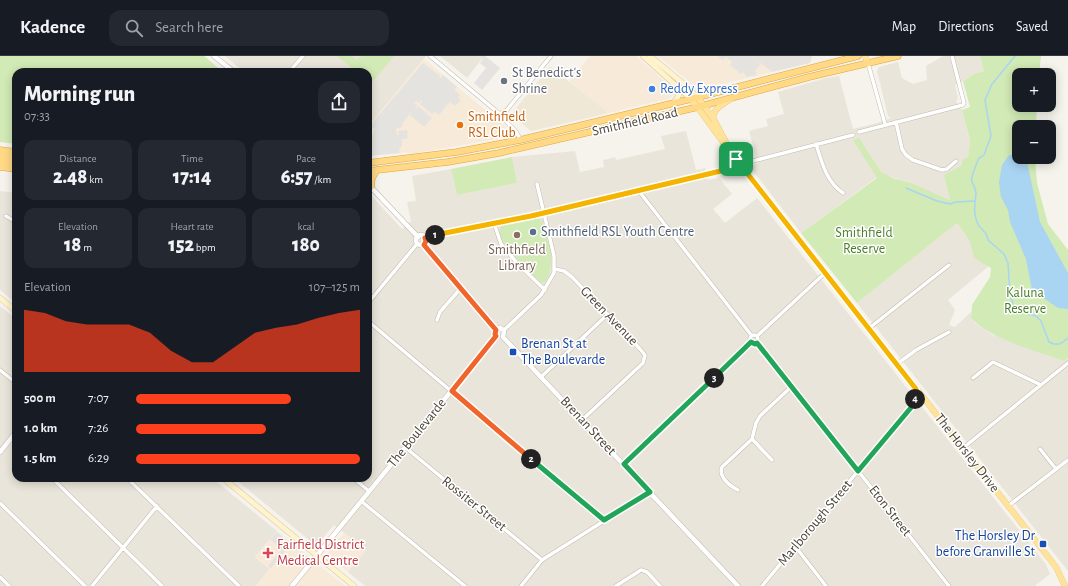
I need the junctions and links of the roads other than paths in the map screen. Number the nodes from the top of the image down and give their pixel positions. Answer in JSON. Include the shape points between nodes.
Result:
{"nodes":[{"id":1,"x":214,"y":56,"type":"edge"},
{"id":2,"x":303,"y":56,"type":"edge"},
{"id":3,"x":551,"y":56,"type":"edge"},
{"id":4,"x":643,"y":56,"type":"edge"},
{"id":5,"x":650,"y":56,"type":"edge"},
{"id":6,"x":859,"y":56,"type":"edge"},
{"id":7,"x":866,"y":56,"type":"edge"},
{"id":8,"x":898,"y":56,"type":"edge"},
{"id":9,"x":952,"y":56,"type":"edge"},
{"id":10,"x":433,"y":57,"type":"edge"},
{"id":11,"x":868,"y":64,"type":"junction"},
{"id":12,"x":229,"y":68,"type":"edge"},
{"id":13,"x":293,"y":68,"type":"edge"},
{"id":14,"x":676,"y":85,"type":"junction"},
{"id":15,"x":734,"y":97,"type":"junction"},
{"id":16,"x":694,"y":99,"type":"junction"},
{"id":17,"x":673,"y":104,"type":"junction"},
{"id":18,"x":701,"y":106,"type":"junction"},
{"id":19,"x":501,"y":113,"type":"junction"},
{"id":20,"x":713,"y":118,"type":"junction"},
{"id":21,"x":896,"y":122,"type":"junction"},
{"id":22,"x":885,"y":124,"type":"junction"},
{"id":23,"x":859,"y":132,"type":"dead end"},
{"id":24,"x":853,"y":135,"type":"dead end"},
{"id":25,"x":520,"y":140,"type":"junction"},
{"id":26,"x":816,"y":144,"type":"junction"},
{"id":27,"x":0,"y":150,"type":"edge"},
{"id":28,"x":732,"y":153,"type":"junction"},
{"id":29,"x":0,"y":156,"type":"edge"},
{"id":30,"x":401,"y":156,"type":"dead end"},
{"id":31,"x":12,"y":158,"type":"edge"},
{"id":32,"x":736,"y":159,"type":"junction"},
{"id":33,"x":12,"y":160,"type":"edge"},
{"id":34,"x":372,"y":160,"type":"edge"},
{"id":35,"x":12,"y":161,"type":"edge"},
{"id":36,"x":372,"y":161,"type":"edge"},
{"id":37,"x":956,"y":161,"type":"dead end"},
{"id":38,"x":0,"y":162,"type":"edge"},
{"id":39,"x":12,"y":162,"type":"edge"},
{"id":40,"x":0,"y":167,"type":"edge"},
{"id":41,"x":742,"y":168,"type":"junction"},
{"id":42,"x":377,"y":170,"type":"junction"},
{"id":43,"x":725,"y":170,"type":"junction"},
{"id":44,"x":372,"y":171,"type":"edge"},
{"id":45,"x":372,"y":178,"type":"edge"},
{"id":46,"x":537,"y":184,"type":"dead end"},
{"id":47,"x":372,"y":187,"type":"edge"},
{"id":48,"x":638,"y":190,"type":"junction"},
{"id":49,"x":842,"y":193,"type":"dead end"},
{"id":50,"x":544,"y":212,"type":"junction"},
{"id":51,"x":6,"y":216,"type":"dead end"},
{"id":52,"x":12,"y":220,"type":"edge"},
{"id":53,"x":494,"y":223,"type":"junction"},
{"id":54,"x":418,"y":237,"type":"junction"},
{"id":55,"x":425,"y":238,"type":"junction"},
{"id":56,"x":417,"y":244,"type":"junction"},
{"id":57,"x":424,"y":245,"type":"junction"},
{"id":58,"x":949,"y":265,"type":"dead end"},
{"id":59,"x":555,"y":269,"type":"junction"},
{"id":60,"x":825,"y":273,"type":"junction"},
{"id":61,"x":460,"y":289,"type":"junction"},
{"id":62,"x":545,"y":290,"type":"junction"},
{"id":63,"x":0,"y":298,"type":"edge"},
{"id":64,"x":372,"y":298,"type":"edge"},
{"id":65,"x":12,"y":308,"type":"edge"},
{"id":66,"x":608,"y":314,"type":"junction"},
{"id":67,"x":437,"y":320,"type":"dead end"},
{"id":68,"x":372,"y":324,"type":"edge"},
{"id":69,"x":868,"y":329,"type":"junction"},
{"id":70,"x":496,"y":330,"type":"junction"},
{"id":71,"x":504,"y":330,"type":"junction"},
{"id":72,"x":949,"y":332,"type":"dead end"},
{"id":73,"x":496,"y":336,"type":"junction"},
{"id":74,"x":503,"y":336,"type":"junction"},
{"id":75,"x":752,"y":336,"type":"junction"},
{"id":76,"x":758,"y":336,"type":"junction"},
{"id":77,"x":751,"y":342,"type":"junction"},
{"id":78,"x":757,"y":343,"type":"junction"},
{"id":79,"x":1068,"y":363,"type":"edge"},
{"id":80,"x":897,"y":364,"type":"junction"},
{"id":81,"x":0,"y":370,"type":"edge"},
{"id":82,"x":541,"y":377,"type":"junction"},
{"id":83,"x":973,"y":378,"type":"dead end"},
{"id":84,"x":12,"y":380,"type":"edge"},
{"id":85,"x":1041,"y":385,"type":"junction"},
{"id":86,"x":791,"y":387,"type":"junction"},
{"id":87,"x":916,"y":389,"type":"junction"},
{"id":88,"x":452,"y":391,"type":"junction"},
{"id":89,"x":927,"y":403,"type":"junction"},
{"id":90,"x":914,"y":404,"type":"junction"},
{"id":91,"x":582,"y":420,"type":"junction"},
{"id":92,"x":11,"y":438,"type":"edge"},
{"id":93,"x":752,"y":439,"type":"junction"},
{"id":94,"x":406,"y":448,"type":"junction"},
{"id":95,"x":963,"y":448,"type":"junction"},
{"id":96,"x":1040,"y":449,"type":"dead end"},
{"id":97,"x":0,"y":452,"type":"edge"},
{"id":98,"x":772,"y":460,"type":"dead end"},
{"id":99,"x":1068,"y":460,"type":"edge"},
{"id":100,"x":624,"y":464,"type":"junction"},
{"id":101,"x":1056,"y":469,"type":"junction"},
{"id":102,"x":858,"y":471,"type":"junction"},
{"id":103,"x":56,"y":482,"type":"edge"},
{"id":104,"x":131,"y":482,"type":"edge"},
{"id":105,"x":228,"y":482,"type":"edge"},
{"id":106,"x":358,"y":482,"type":"edge"},
{"id":107,"x":738,"y":490,"type":"dead end"},
{"id":108,"x":369,"y":491,"type":"junction"},
{"id":109,"x":650,"y":492,"type":"junction"},
{"id":110,"x":361,"y":502,"type":"junction"},
{"id":111,"x":0,"y":503,"type":"edge"},
{"id":112,"x":157,"y":506,"type":"junction"},
{"id":113,"x":1008,"y":506,"type":"junction"},
{"id":114,"x":604,"y":520,"type":"junction"},
{"id":115,"x":795,"y":546,"type":"junction"},
{"id":116,"x":123,"y":548,"type":"junction"},
{"id":117,"x":317,"y":556,"type":"junction"},
{"id":118,"x":542,"y":560,"type":"junction"},
{"id":119,"x":0,"y":577,"type":"edge"},
{"id":120,"x":9,"y":586,"type":"edge"},
{"id":121,"x":85,"y":586,"type":"edge"},
{"id":122,"x":92,"y":586,"type":"edge"},
{"id":123,"x":162,"y":586,"type":"edge"},
{"id":124,"x":239,"y":586,"type":"edge"},
{"id":125,"x":292,"y":586,"type":"edge"},
{"id":126,"x":354,"y":586,"type":"edge"},
{"id":127,"x":465,"y":586,"type":"edge"},
{"id":128,"x":521,"y":586,"type":"edge"},
{"id":129,"x":616,"y":586,"type":"edge"},
{"id":130,"x":660,"y":586,"type":"edge"},
{"id":131,"x":738,"y":586,"type":"edge"},
{"id":132,"x":762,"y":586,"type":"edge"},
{"id":133,"x":826,"y":586,"type":"edge"},
{"id":134,"x":949,"y":586,"type":"edge"},
{"id":135,"x":1065,"y":586,"type":"edge"}],
"edges":[{"from":1,"to":12,"type":"street"},
{"from":2,"to":13,"type":"street"},
{"from":3,"to":19,"type":"street","via":[[506,111]]},
{"from":4,"to":14,"type":"main road","name":"The Horsley Drive"},
{"from":5,"to":16,"type":"main road","name":"The Horsley Drive","via":[[685,85]]},
{"from":6,"to":11,"type":"main road"},
{"from":6,"to":16,"type":"highway","name":"Smithfield Road"},
{"from":7,"to":11,"type":"main road"},
{"from":8,"to":11,"type":"highway","name":"Smithfield Road"},
{"from":9,"to":21,"type":"street","via":[[964,103],[962,106]]},
{"from":10,"to":19,"type":"street"},
{"from":11,"to":15,"type":"highway","name":"Smithfield Road"},
{"from":11,"to":22,"type":"street"},
{"from":14,"to":16,"type":"main road","name":"The Horsley Drive"},
{"from":14,"to":17,"type":"main road","via":[[679,93]]},
{"from":15,"to":18,"type":"highway","name":"Smithfield Road"},
{"from":15,"to":20,"type":"main road","via":[[718,107]]},
{"from":16,"to":17,"type":"highway","name":"Smithfield Road"},
{"from":16,"to":18,"type":"main road","name":"The Horsley Drive"},
{"from":17,"to":25,"type":"highway","name":"Smithfield Road"},
{"from":18,"to":20,"type":"main road","name":"The Horsley Drive"},
{"from":18,"to":28,"type":"main road","name":"The Horsley Drive","via":[[719,139]]},
{"from":18,"to":42,"type":"highway","name":"Smithfield Road","via":[[500,153]]},
{"from":19,"to":25,"type":"street","via":[[504,120],[519,134]]},
{"from":20,"to":28,"type":"main road","name":"The Horsley Drive"},
{"from":21,"to":22,"type":"street"},
{"from":21,"to":37,"type":"street","via":[[903,152],[911,159],[940,170],[947,169]]},
{"from":22,"to":23,"type":"street"},
{"from":24,"to":26,"type":"street"},
{"from":25,"to":36,"type":"highway","name":"Smithfield Road","via":[[457,152]]},
{"from":26,"to":41,"type":"street","via":[[749,162]]},
{"from":26,"to":49,"type":"street","via":[[829,180]]},
{"from":27,"to":31,"type":"highway"},
{"from":28,"to":32,"type":"main road","name":"The Horsley Drive"},
{"from":29,"to":33,"type":"highway"},
{"from":30,"to":34,"type":"highway"},
{"from":32,"to":41,"type":"main road","name":"The Horsley Drive"},
{"from":32,"to":43,"type":"street"},
{"from":35,"to":38,"type":"highway"},
{"from":39,"to":40,"type":"highway"},
{"from":41,"to":43,"type":"street"},
{"from":41,"to":60,"type":"main road","name":"The Horsley Drive"},
{"from":42,"to":44,"type":"highway","name":"Smithfield Road"},
{"from":42,"to":45,"type":"highway"},
{"from":43,"to":48,"type":"street"},
{"from":46,"to":50,"type":"street"},
{"from":47,"to":54,"type":"street"},
{"from":48,"to":50,"type":"street"},
{"from":48,"to":75,"type":"street"},
{"from":50,"to":53,"type":"street"},
{"from":50,"to":59,"type":"street"},
{"from":51,"to":52,"type":"street"},
{"from":53,"to":55,"type":"street"},
{"from":53,"to":62,"type":"street","via":[[501,244]]},
{"from":54,"to":55,"type":"street"},
{"from":54,"to":56,"type":"street"},
{"from":55,"to":57,"type":"street"},
{"from":56,"to":57,"type":"street"},
{"from":56,"to":64,"type":"street"},
{"from":57,"to":61,"type":"street"},
{"from":58,"to":69,"type":"street"},
{"from":59,"to":62,"type":"street"},
{"from":59,"to":66,"type":"street","name":"Green Avenue","via":[[564,271],[572,277]]},
{"from":60,"to":69,"type":"main road","name":"The Horsley Drive"},
{"from":60,"to":76,"type":"street"},
{"from":61,"to":67,"type":"street","via":[[440,312]]},
{"from":61,"to":70,"type":"street"},
{"from":62,"to":71,"type":"street"},
{"from":63,"to":65,"type":"main road"},
{"from":66,"to":82,"type":"street"},
{"from":66,"to":91,"type":"street","name":"Green Avenue","via":[[644,352],[645,359]]},
{"from":68,"to":88,"type":"street"},
{"from":69,"to":80,"type":"main road","name":"The Horsley Drive"},
{"from":70,"to":71,"type":"street"},
{"from":70,"to":73,"type":"street"},
{"from":71,"to":74,"type":"street"},
{"from":72,"to":80,"type":"street"},
{"from":73,"to":74,"type":"street"},
{"from":73,"to":88,"type":"street","name":"The Boulevarde"},
{"from":74,"to":82,"type":"street","name":"Brenan Street"},
{"from":75,"to":76,"type":"street"},
{"from":75,"to":77,"type":"street"},
{"from":76,"to":78,"type":"street"},
{"from":77,"to":78,"type":"street"},
{"from":77,"to":100,"type":"street"},
{"from":78,"to":86,"type":"street","name":"Eton Street"},
{"from":79,"to":85,"type":"street"},
{"from":80,"to":87,"type":"main road","name":"The Horsley Drive"},
{"from":81,"to":84,"type":"street"},
{"from":82,"to":91,"type":"street","name":"Brenan Street"},
{"from":83,"to":85,"type":"street","via":[[993,362]]},
{"from":85,"to":95,"type":"street"},
{"from":86,"to":93,"type":"street","via":[[760,416]]},
{"from":86,"to":102,"type":"street","name":"Eton Street"},
{"from":87,"to":89,"type":"main road","name":"The Horsley Drive"},
{"from":87,"to":90,"type":"street"},
{"from":88,"to":94,"type":"street","name":"The Boulevarde"},
{"from":88,"to":114,"type":"street"},
{"from":89,"to":90,"type":"street"},
{"from":89,"to":95,"type":"main road","name":"The Horsley Drive"},
{"from":90,"to":102,"type":"street","name":"Marlborough Street"},
{"from":91,"to":100,"type":"street","name":"Brenan Street"},
{"from":92,"to":97,"type":"street"},
{"from":93,"to":98,"type":"street"},
{"from":93,"to":107,"type":"street","via":[[721,469],[721,476]]},
{"from":94,"to":108,"type":"street","name":"The Boulevarde"},
{"from":94,"to":118,"type":"street","name":"Rossiter Street"},
{"from":95,"to":113,"type":"main road","name":"The Horsley Drive"},
{"from":96,"to":101,"type":"street"},
{"from":99,"to":101,"type":"street"},
{"from":100,"to":109,"type":"street","name":"Brenan Street"},
{"from":101,"to":113,"type":"street"},
{"from":102,"to":115,"type":"street","name":"Marlborough Street"},
{"from":102,"to":134,"type":"street","name":"Eton Street"},
{"from":103,"to":116,"type":"street"},
{"from":104,"to":112,"type":"street"},
{"from":105,"to":117,"type":"main road"},
{"from":106,"to":108,"type":"street"},
{"from":108,"to":110,"type":"street","name":"The Boulevarde"},
{"from":109,"to":114,"type":"street"},
{"from":109,"to":131,"type":"street","name":"Brenan Street"},
{"from":110,"to":117,"type":"street","name":"The Boulevarde"},
{"from":110,"to":127,"type":"street"},
{"from":111,"to":121,"type":"street"},
{"from":112,"to":116,"type":"street"},
{"from":112,"to":124,"type":"street"},
{"from":113,"to":135,"type":"main road","name":"The Horsley Drive","via":[[1056,567]]},
{"from":114,"to":118,"type":"street"},
{"from":115,"to":132,"type":"street","name":"Marlborough Street"},
{"from":115,"to":133,"type":"street"},
{"from":116,"to":122,"type":"street"},
{"from":116,"to":123,"type":"street"},
{"from":117,"to":125,"type":"street","name":"The Boulevarde"},
{"from":117,"to":126,"type":"main road"},
{"from":118,"to":128,"type":"street"},
{"from":119,"to":120,"type":"street"},
{"from":129,"to":130,"type":"street","via":[[641,570],[647,572]]}]}
